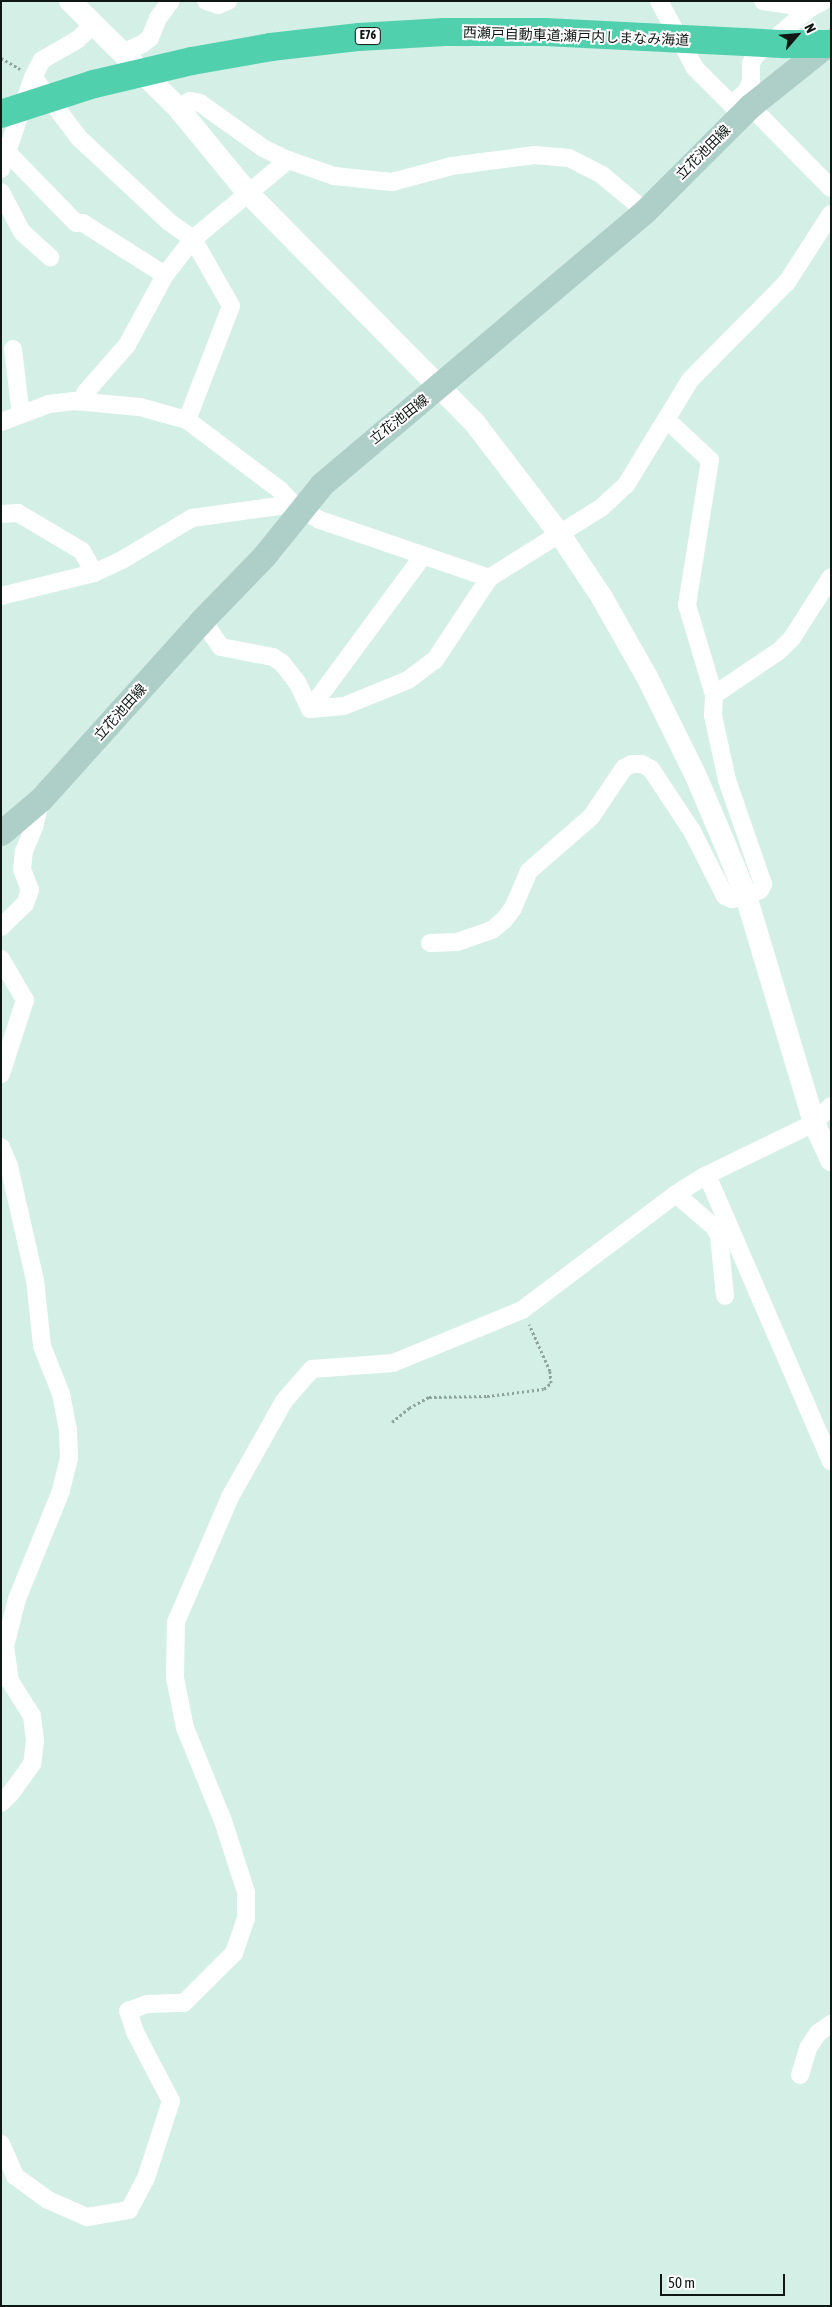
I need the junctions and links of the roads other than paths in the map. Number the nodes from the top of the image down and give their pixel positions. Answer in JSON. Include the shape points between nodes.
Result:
{"nodes":[{"id":1,"x":70,"y":1,"type":"edge"},
{"id":2,"x":171,"y":1,"type":"edge"},
{"id":3,"x":206,"y":1,"type":"edge"},
{"id":4,"x":228,"y":1,"type":"edge"},
{"id":5,"x":659,"y":1,"type":"edge"},
{"id":6,"x":763,"y":1,"type":"edge"},
{"id":7,"x":816,"y":4,"type":"edge"},
{"id":8,"x":92,"y":26,"type":"junction"},
{"id":9,"x":831,"y":42,"type":"edge"},
{"id":10,"x":122,"y":53,"type":"junction"},
{"id":11,"x":33,"y":76,"type":"junction"},
{"id":12,"x":178,"y":108,"type":"junction"},
{"id":13,"x":741,"y":108,"type":"junction"},
{"id":14,"x":1,"y":114,"type":"edge"},
{"id":15,"x":8,"y":152,"type":"junction"},
{"id":16,"x":288,"y":160,"type":"junction"},
{"id":17,"x":1,"y":169,"type":"edge"},
{"id":18,"x":831,"y":188,"type":"edge"},
{"id":19,"x":1,"y":192,"type":"edge"},
{"id":20,"x":247,"y":192,"type":"junction"},
{"id":21,"x":645,"y":210,"type":"junction"},
{"id":22,"x":831,"y":214,"type":"edge"},
{"id":23,"x":193,"y":239,"type":"junction"},
{"id":24,"x":50,"y":257,"type":"dead end"},
{"id":25,"x":165,"y":275,"type":"junction"},
{"id":26,"x":13,"y":349,"type":"dead end"},
{"id":27,"x":440,"y":387,"type":"junction"},
{"id":28,"x":88,"y":402,"type":"junction"},
{"id":29,"x":21,"y":415,"type":"junction"},
{"id":30,"x":187,"y":420,"type":"junction"},
{"id":31,"x":667,"y":420,"type":"junction"},
{"id":32,"x":1,"y":422,"type":"edge"},
{"id":33,"x":297,"y":506,"type":"junction"},
{"id":34,"x":1,"y":514,"type":"edge"},
{"id":35,"x":559,"y":533,"type":"junction"},
{"id":36,"x":423,"y":556,"type":"junction"},
{"id":37,"x":94,"y":573,"type":"junction"},
{"id":38,"x":831,"y":576,"type":"edge"},
{"id":39,"x":488,"y":578,"type":"junction"},
{"id":40,"x":1,"y":596,"type":"edge"},
{"id":41,"x":202,"y":620,"type":"junction"},
{"id":42,"x":714,"y":695,"type":"junction"},
{"id":43,"x":310,"y":709,"type":"junction"},
{"id":44,"x":41,"y":799,"type":"junction"},
{"id":45,"x":1,"y":833,"type":"edge"},
{"id":46,"x":746,"y":896,"type":"junction"},
{"id":47,"x":1,"y":927,"type":"edge"},
{"id":48,"x":430,"y":942,"type":"dead end"},
{"id":49,"x":1,"y":959,"type":"edge"},
{"id":50,"x":1,"y":1074,"type":"edge"},
{"id":51,"x":831,"y":1106,"type":"edge"},
{"id":52,"x":814,"y":1123,"type":"junction"},
{"id":53,"x":1,"y":1147,"type":"edge"},
{"id":54,"x":831,"y":1160,"type":"edge"},
{"id":55,"x":707,"y":1175,"type":"junction"},
{"id":56,"x":676,"y":1194,"type":"junction"},
{"id":57,"x":725,"y":1296,"type":"dead end"},
{"id":58,"x":831,"y":1461,"type":"edge"},
{"id":59,"x":1,"y":1803,"type":"edge"},
{"id":60,"x":831,"y":2024,"type":"edge"},
{"id":61,"x":800,"y":2075,"type":"dead end"},
{"id":62,"x":1,"y":2144,"type":"edge"}],
"edges":[{"from":1,"to":8,"type":"street"},
{"from":2,"to":10,"type":"street","via":[[158,18],[150,38]]},
{"from":3,"to":4,"type":"street","via":[[218,5]]},
{"from":5,"to":13,"type":"street","via":[[695,68]]},
{"from":6,"to":7,"type":"street"},
{"from":7,"to":13,"type":"street","via":[[755,56],[751,63],[751,82]]},
{"from":8,"to":10,"type":"street"},
{"from":8,"to":11,"type":"street","via":[[77,40],[42,60]]},
{"from":9,"to":13,"type":"main road","name":"立花池田線"},
{"from":9,"to":14,"type":"highway","name":"西瀬戸自動車道;瀬戸内しまなみ海道","number":"E76","via":[[786,44],[545,32],[444,32],[359,37],[271,47],[192,61],[94,84]]},
{"from":10,"to":12,"type":"street"},
{"from":11,"to":15,"type":"street"},
{"from":11,"to":23,"type":"street","via":[[79,138],[169,222]]},
{"from":12,"to":16,"type":"street","via":[[190,102],[200,103],[264,148]]},
{"from":12,"to":20,"type":"street"},
{"from":13,"to":18,"type":"street"},
{"from":13,"to":21,"type":"main road","name":"立花池田線"},
{"from":15,"to":17,"type":"street"},
{"from":15,"to":25,"type":"street","via":[[76,223],[83,222]]},
{"from":16,"to":20,"type":"street"},
{"from":16,"to":21,"type":"street","via":[[334,176],[392,182],[452,166],[534,155],[569,158],[602,175]]},
{"from":19,"to":24,"type":"street","via":[[22,232]]},
{"from":20,"to":23,"type":"street"},
{"from":20,"to":27,"type":"street"},
{"from":21,"to":27,"type":"main road","name":"立花池田線"},
{"from":22,"to":31,"type":"street","via":[[787,282],[690,380]]},
{"from":23,"to":25,"type":"street"},
{"from":23,"to":30,"type":"street","via":[[231,306]]},
{"from":25,"to":28,"type":"street","via":[[127,345],[85,394]]},
{"from":26,"to":29,"type":"street"},
{"from":27,"to":33,"type":"main road","name":"立花池田線","via":[[360,450]]},
{"from":27,"to":35,"type":"street","via":[[474,422]]},
{"from":28,"to":29,"type":"street","via":[[49,404]]},
{"from":28,"to":30,"type":"street","via":[[140,407]]},
{"from":29,"to":32,"type":"street"},
{"from":30,"to":33,"type":"street"},
{"from":31,"to":35,"type":"street","via":[[626,485],[602,507]]},
{"from":31,"to":42,"type":"street","via":[[710,460],[687,605]]},
{"from":33,"to":36,"type":"street","via":[[320,520]]},
{"from":33,"to":37,"type":"street","via":[[192,518]]},
{"from":33,"to":41,"type":"main road","name":"立花池田線","via":[[264,556]]},
{"from":34,"to":37,"type":"street","via":[[18,513],[82,551]]},
{"from":35,"to":39,"type":"street"},
{"from":35,"to":46,"type":"street","via":[[647,677],[695,774]]},
{"from":36,"to":39,"type":"street"},
{"from":36,"to":43,"type":"street"},
{"from":37,"to":40,"type":"street"},
{"from":38,"to":42,"type":"street","via":[[786,645]]},
{"from":39,"to":43,"type":"street","via":[[435,660],[408,680],[344,706]]},
{"from":41,"to":43,"type":"street","via":[[221,647],[273,657],[282,663],[297,682]]},
{"from":41,"to":44,"type":"main road","name":"立花池田線"},
{"from":42,"to":46,"type":"street","via":[[713,715],[727,780],[763,884],[760,890]]},
{"from":44,"to":45,"type":"main road","name":"立花池田線"},
{"from":44,"to":47,"type":"street","via":[[24,851],[22,869],[30,890],[25,904]]},
{"from":46,"to":48,"type":"street","via":[[732,900],[725,896],[692,831],[651,769],[642,764],[632,764],[624,768],[590,817],[530,871],[504,920],[492,930],[464,940]]},
{"from":46,"to":52,"type":"street"},
{"from":49,"to":50,"type":"street","via":[[25,1000]]},
{"from":51,"to":52,"type":"street"},
{"from":52,"to":54,"type":"street"},
{"from":52,"to":55,"type":"street"},
{"from":53,"to":59,"type":"street","via":[[9,1166],[35,1280],[42,1346],[61,1394],[68,1429],[69,1458],[61,1491],[17,1599],[5,1646],[10,1681],[32,1716],[35,1741],[32,1764]]},
{"from":55,"to":56,"type":"street"},
{"from":55,"to":58,"type":"street"},
{"from":56,"to":57,"type":"street","via":[[714,1227],[719,1236]]},
{"from":56,"to":62,"type":"street","via":[[522,1310],[393,1363],[312,1369],[284,1401],[230,1497],[176,1622],[176,1678],[185,1728],[223,1821],[246,1892],[246,1918],[234,1953],[184,2002],[147,2004],[128,2011],[135,2032],[171,2101],[146,2178],[128,2210],[87,2217],[48,2200],[15,2176]]},
{"from":60,"to":61,"type":"street","via":[[818,2033],[808,2048]]}]}
